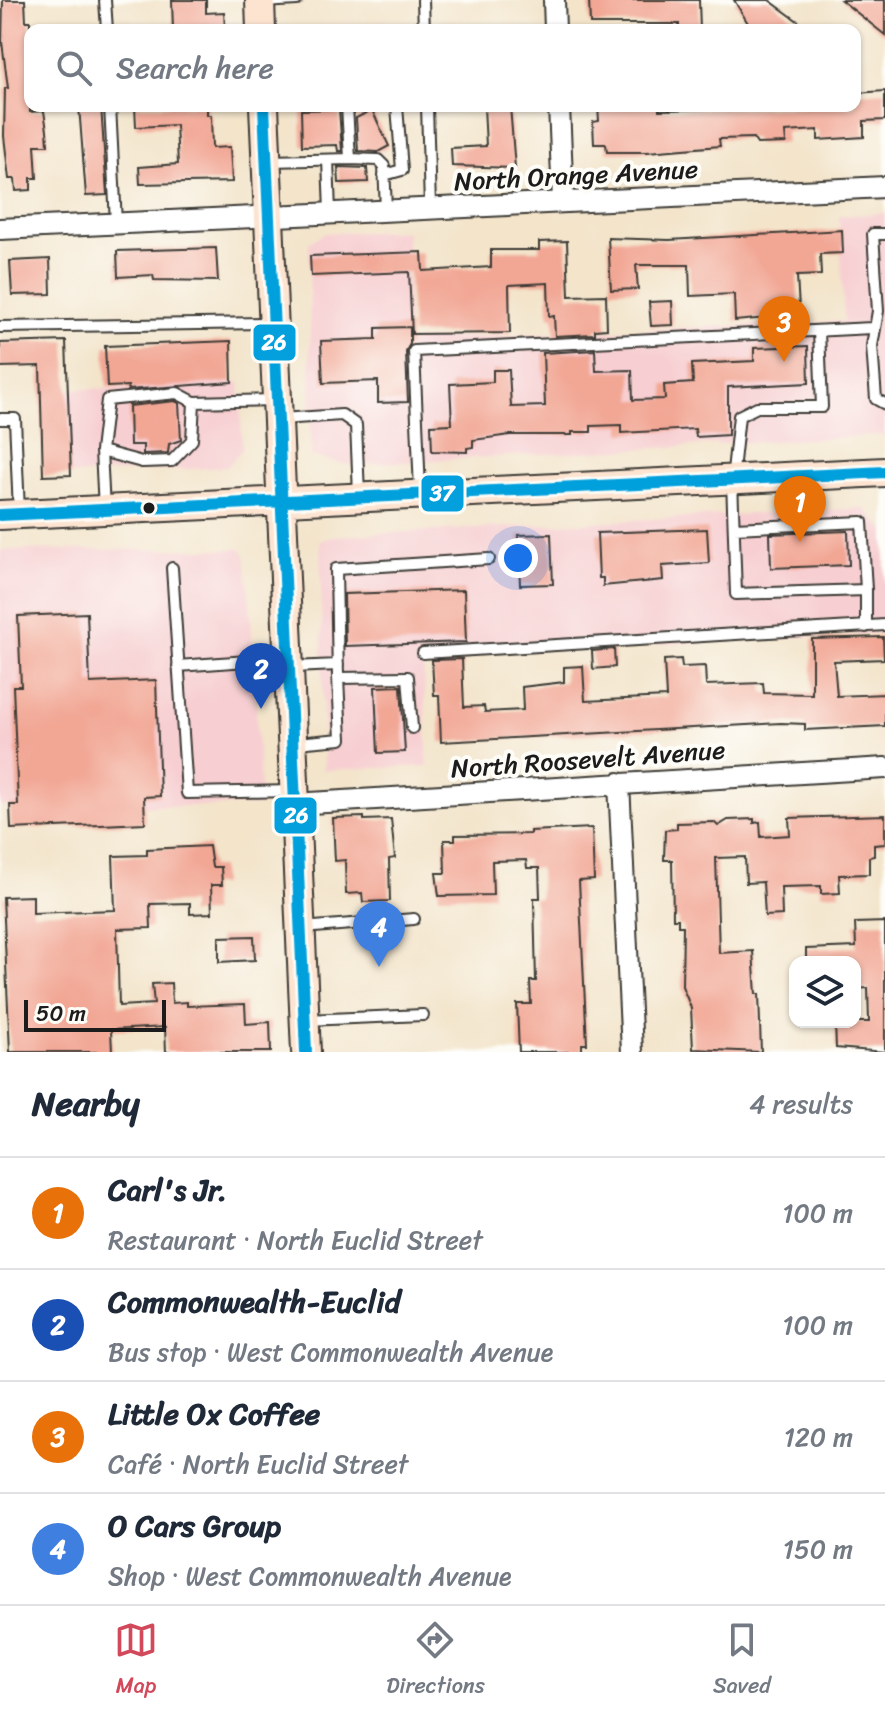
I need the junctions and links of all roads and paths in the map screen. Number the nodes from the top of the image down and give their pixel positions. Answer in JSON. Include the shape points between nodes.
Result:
{"nodes":[{"id":1,"x":105,"y":0,"type":"edge"},
{"id":2,"x":297,"y":0,"type":"edge"},
{"id":3,"x":423,"y":0,"type":"edge"},
{"id":4,"x":554,"y":0,"type":"edge"},
{"id":5,"x":260,"y":11,"type":"edge"},
{"id":6,"x":107,"y":24,"type":"edge"},
{"id":7,"x":424,"y":24,"type":"edge"},
{"id":8,"x":555,"y":24,"type":"edge"},
{"id":9,"x":110,"y":112,"type":"edge"},
{"id":10,"x":264,"y":112,"type":"edge"},
{"id":11,"x":347,"y":112,"type":"edge"},
{"id":12,"x":397,"y":112,"type":"edge"},
{"id":13,"x":427,"y":112,"type":"edge"},
{"id":14,"x":559,"y":112,"type":"edge"},
{"id":15,"x":350,"y":159,"type":"junction"},
{"id":16,"x":328,"y":160,"type":"junction"},
{"id":17,"x":267,"y":161,"type":"junction"},
{"id":18,"x":384,"y":175,"type":"junction"},
{"id":19,"x":885,"y":187,"type":"edge"},
{"id":20,"x":563,"y":201,"type":"junction"},
{"id":21,"x":430,"y":207,"type":"junction"},
{"id":22,"x":386,"y":209,"type":"junction"},
{"id":23,"x":330,"y":212,"type":"junction"},
{"id":24,"x":269,"y":215,"type":"junction"},
{"id":25,"x":116,"y":223,"type":"junction"},
{"id":26,"x":0,"y":229,"type":"edge"},
{"id":27,"x":885,"y":234,"type":"edge"},
{"id":28,"x":273,"y":323,"type":"junction"},
{"id":29,"x":0,"y":327,"type":"edge"},
{"id":30,"x":872,"y":328,"type":"junction"},
{"id":31,"x":819,"y":331,"type":"junction"},
{"id":32,"x":194,"y":402,"type":"junction"},
{"id":33,"x":885,"y":404,"type":"edge"},
{"id":34,"x":277,"y":409,"type":"junction"},
{"id":35,"x":0,"y":419,"type":"edge"},
{"id":36,"x":101,"y":451,"type":"junction"},
{"id":37,"x":885,"y":472,"type":"edge"},
{"id":38,"x":732,"y":480,"type":"junction"},
{"id":39,"x":421,"y":497,"type":"junction"},
{"id":40,"x":360,"y":500,"type":"junction"},
{"id":41,"x":281,"y":504,"type":"junction"},
{"id":42,"x":104,"y":511,"type":"junction"},
{"id":43,"x":9,"y":514,"type":"edge"},
{"id":44,"x":734,"y":528,"type":"junction"},
{"id":45,"x":489,"y":559,"type":"dead end"},
{"id":46,"x":172,"y":568,"type":"dead end"},
{"id":47,"x":866,"y":590,"type":"junction"},
{"id":48,"x":885,"y":625,"type":"edge"},
{"id":49,"x":866,"y":627,"type":"junction"},
{"id":50,"x":423,"y":653,"type":"dead end"},
{"id":51,"x":288,"y":663,"type":"junction"},
{"id":52,"x":338,"y":665,"type":"junction"},
{"id":53,"x":178,"y":666,"type":"junction"},
{"id":54,"x":338,"y":678,"type":"junction"},
{"id":55,"x":412,"y":728,"type":"dead end"},
{"id":56,"x":292,"y":743,"type":"junction"},
{"id":57,"x":885,"y":768,"type":"edge"},
{"id":58,"x":619,"y":783,"type":"junction"},
{"id":59,"x":294,"y":798,"type":"junction"},
{"id":60,"x":414,"y":919,"type":"dead end"},
{"id":61,"x":300,"y":928,"type":"junction"},
{"id":62,"x":423,"y":1015,"type":"dead end"},
{"id":63,"x":304,"y":1020,"type":"junction"},
{"id":64,"x":306,"y":1052,"type":"edge"},
{"id":65,"x":632,"y":1052,"type":"edge"}],
"edges":[{"from":1,"to":6,"type":"lane"},
{"from":2,"to":5,"type":"lane"},
{"from":3,"to":7,"type":"lane"},
{"from":4,"to":8,"type":"street"},
{"from":9,"to":25,"type":"lane"},
{"from":10,"to":17,"type":"main road"},
{"from":11,"to":15,"type":"lane"},
{"from":12,"to":18,"type":"lane","via":[[402,170]]},
{"from":13,"to":21,"type":"lane"},
{"from":14,"to":20,"type":"street"},
{"from":15,"to":16,"type":"lane"},
{"from":15,"to":18,"type":"lane","via":[[378,160]]},
{"from":16,"to":17,"type":"lane"},
{"from":16,"to":23,"type":"lane"},
{"from":17,"to":24,"type":"main road"},
{"from":18,"to":22,"type":"lane"},
{"from":19,"to":20,"type":"street","name":"North Orange Avenue"},
{"from":20,"to":21,"type":"street","name":"North Orange Avenue"},
{"from":21,"to":22,"type":"street","name":"North Orange Avenue"},
{"from":22,"to":23,"type":"street","name":"North Orange Avenue"},
{"from":23,"to":24,"type":"street","name":"North Orange Avenue"},
{"from":24,"to":25,"type":"street","name":"North Orange Avenue"},
{"from":24,"to":28,"type":"main road"},
{"from":25,"to":26,"type":"street","name":"North Orange Avenue"},
{"from":27,"to":30,"type":"lane","via":[[873,234],[878,311]]},
{"from":28,"to":29,"type":"lane"},
{"from":28,"to":34,"type":"main road"},
{"from":30,"to":31,"type":"lane"},
{"from":30,"to":33,"type":"lane","via":[[876,399]]},
{"from":31,"to":38,"type":"lane","via":[[822,407],[757,407],[739,416]]},
{"from":31,"to":39,"type":"lane","via":[[414,351]]},
{"from":32,"to":34,"type":"lane"},
{"from":32,"to":36,"type":"lane","via":[[192,440],[172,461],[142,462]]},
{"from":32,"to":36,"type":"lane","via":[[177,393],[107,400]]},
{"from":34,"to":40,"type":"lane","via":[[342,415],[356,425]]},
{"from":34,"to":41,"type":"main road"},
{"from":35,"to":43,"type":"lane","via":[[15,419]]},
{"from":36,"to":42,"type":"lane"},
{"from":37,"to":38,"type":"main road"},
{"from":38,"to":39,"type":"main road"},
{"from":38,"to":44,"type":"lane"},
{"from":39,"to":40,"type":"main road"},
{"from":40,"to":41,"type":"main road"},
{"from":41,"to":42,"type":"main road"},
{"from":41,"to":51,"type":"main road"},
{"from":42,"to":43,"type":"main road"},
{"from":44,"to":47,"type":"lane","via":[[736,594]]},
{"from":44,"to":47,"type":"lane","via":[[862,522]]},
{"from":45,"to":52,"type":"lane","via":[[336,569]]},
{"from":46,"to":53,"type":"lane"},
{"from":47,"to":49,"type":"lane"},
{"from":48,"to":49,"type":"lane"},
{"from":49,"to":50,"type":"lane"},
{"from":51,"to":52,"type":"lane"},
{"from":51,"to":53,"type":"lane"},
{"from":51,"to":56,"type":"main road"},
{"from":52,"to":54,"type":"lane"},
{"from":53,"to":59,"type":"lane","via":[[187,793]]},
{"from":54,"to":55,"type":"lane","via":[[408,677]]},
{"from":54,"to":56,"type":"lane","via":[[341,739]]},
{"from":56,"to":59,"type":"main road"},
{"from":57,"to":58,"type":"street","name":"North Roosevelt Avenue"},
{"from":58,"to":59,"type":"street","name":"North Roosevelt Avenue"},
{"from":58,"to":65,"type":"street"},
{"from":59,"to":61,"type":"main road"},
{"from":60,"to":61,"type":"lane"},
{"from":61,"to":63,"type":"main road"},
{"from":62,"to":63,"type":"lane"},
{"from":63,"to":64,"type":"main road"}]}
